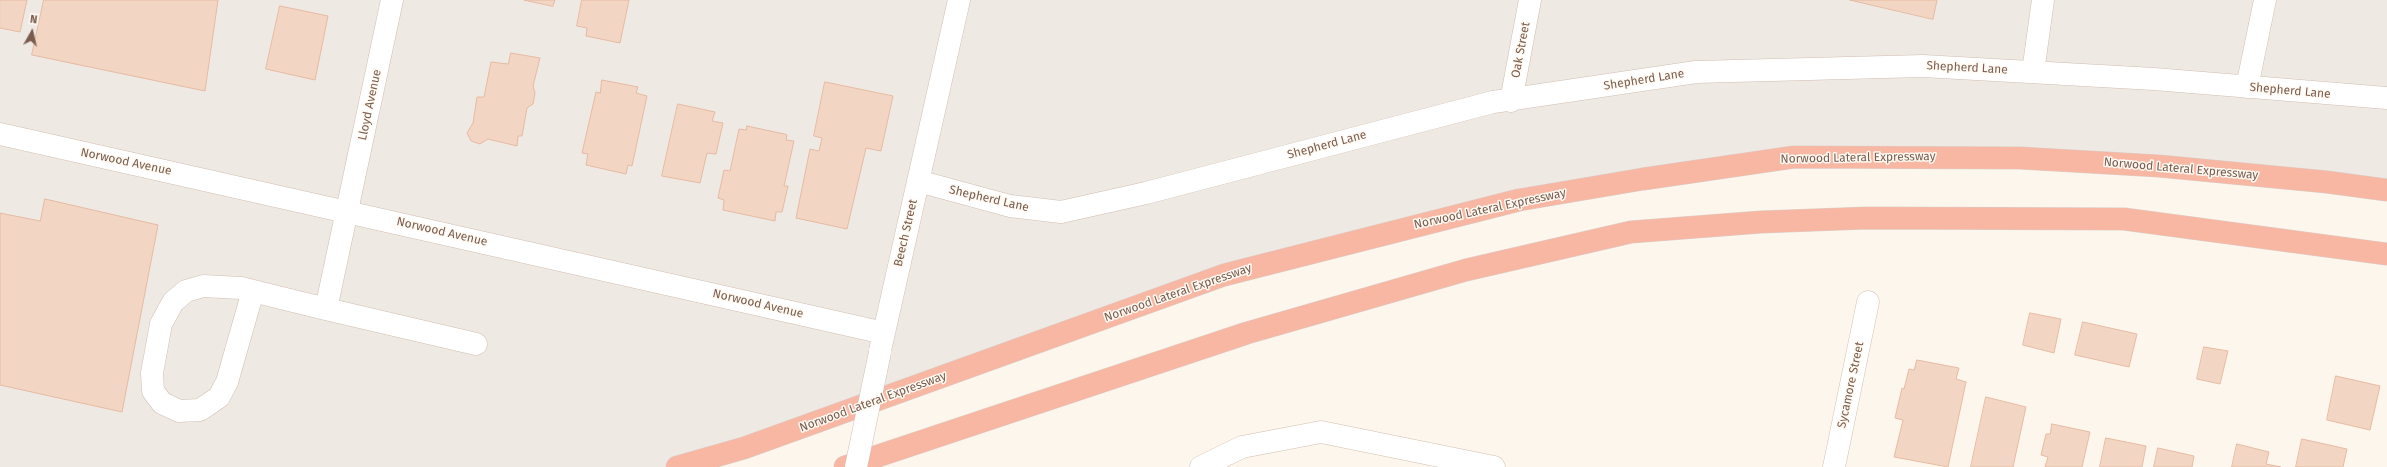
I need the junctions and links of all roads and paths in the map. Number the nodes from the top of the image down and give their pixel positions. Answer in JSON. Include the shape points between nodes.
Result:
{"nodes":[{"id":1,"x":392,"y":0,"type":"edge"},
{"id":2,"x":959,"y":0,"type":"edge"},
{"id":3,"x":1530,"y":0,"type":"edge"},
{"id":4,"x":2043,"y":0,"type":"edge"},
{"id":5,"x":2265,"y":0,"type":"edge"},
{"id":6,"x":2033,"y":72,"type":"junction"},
{"id":7,"x":2247,"y":87,"type":"junction"},
{"id":8,"x":2384,"y":98,"type":"edge"},
{"id":9,"x":1511,"y":101,"type":"junction"},
{"id":10,"x":0,"y":134,"type":"edge"},
{"id":11,"x":918,"y":181,"type":"junction"},
{"id":12,"x":2387,"y":190,"type":"edge"},
{"id":13,"x":348,"y":211,"type":"junction"},
{"id":14,"x":2387,"y":254,"type":"edge"},
{"id":15,"x":253,"y":291,"type":"junction"},
{"id":16,"x":1868,"y":302,"type":"dead end"},
{"id":17,"x":326,"y":309,"type":"junction"},
{"id":18,"x":882,"y":342,"type":"junction"},
{"id":19,"x":476,"y":344,"type":"dead end"},
{"id":20,"x":1429,"y":460,"type":"edge"},
{"id":21,"x":677,"y":467,"type":"edge"},
{"id":22,"x":845,"y":467,"type":"edge"},
{"id":23,"x":856,"y":467,"type":"edge"},
{"id":24,"x":1201,"y":467,"type":"edge"},
{"id":25,"x":1494,"y":467,"type":"edge"},
{"id":26,"x":1834,"y":467,"type":"edge"}],
"edges":[{"from":1,"to":13,"type":"street","name":"Lloyd Avenue"},
{"from":2,"to":11,"type":"street","name":"Beech Street"},
{"from":3,"to":9,"type":"street","name":"Oak Street"},
{"from":4,"to":6,"type":"street"},
{"from":5,"to":7,"type":"street"},
{"from":6,"to":7,"type":"street","name":"Shepherd Lane"},
{"from":6,"to":9,"type":"street","name":"Shepherd Lane","via":[[1923,66],[1696,72]]},
{"from":7,"to":8,"type":"street","name":"Shepherd Lane"},
{"from":9,"to":11,"type":"street","name":"Shepherd Lane","via":[[1493,102],[1146,193],[1061,212],[1010,206]]},
{"from":10,"to":13,"type":"street","name":"Norwood Avenue"},
{"from":11,"to":18,"type":"street","name":"Beech Street"},
{"from":12,"to":21,"type":"highway","name":"Norwood Lateral Expressway","via":[[2159,166],[2020,158],[1794,157],[1643,179],[1519,200],[1224,275],[744,448]]},
{"from":13,"to":17,"type":"street","name":"Lloyd Avenue"},
{"from":13,"to":18,"type":"street","name":"Norwood Avenue"},
{"from":14,"to":22,"type":"highway","via":[[2124,219],[1867,218],[1631,232],[1466,270],[1247,333]]},
{"from":15,"to":15,"type":"street","via":[[220,285],[203,286],[186,291],[173,302],[161,324],[152,373],[153,391],[162,403],[179,411],[200,410],[219,397],[227,382]]},
{"from":15,"to":17,"type":"street"},
{"from":16,"to":26,"type":"street","name":"Sycamore Street"},
{"from":17,"to":19,"type":"street"},
{"from":18,"to":23,"type":"street","name":"Beech Street","bridge":true},
{"from":20,"to":24,"type":"street","via":[[1321,432],[1242,447]]},
{"from":20,"to":25,"type":"street"}]}
